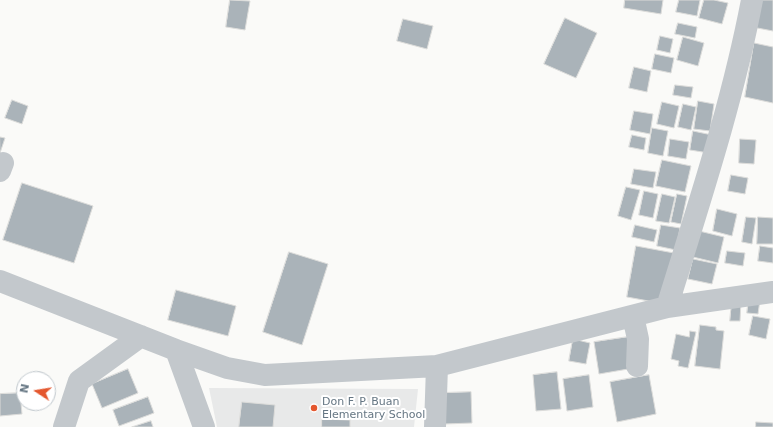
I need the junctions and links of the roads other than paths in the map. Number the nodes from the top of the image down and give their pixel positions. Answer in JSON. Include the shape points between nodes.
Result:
{"nodes":[{"id":1,"x":752,"y":0,"type":"edge"},
{"id":2,"x":0,"y":281,"type":"edge"},
{"id":3,"x":773,"y":292,"type":"edge"},
{"id":4,"x":667,"y":307,"type":"junction"},
{"id":5,"x":633,"y":316,"type":"junction"},
{"id":6,"x":141,"y":336,"type":"junction"},
{"id":7,"x":176,"y":350,"type":"junction"},
{"id":8,"x":437,"y":366,"type":"junction"},
{"id":9,"x":637,"y":366,"type":"dead end"},
{"id":10,"x":64,"y":427,"type":"edge"},
{"id":11,"x":204,"y":427,"type":"edge"},
{"id":12,"x":435,"y":427,"type":"edge"}],
"edges":[{"from":1,"to":4,"type":"street","via":[[724,120]]},
{"from":2,"to":6,"type":"street"},
{"from":3,"to":4,"type":"street"},
{"from":4,"to":5,"type":"street"},
{"from":5,"to":8,"type":"street"},
{"from":5,"to":9,"type":"street","via":[[638,339]]},
{"from":6,"to":7,"type":"street"},
{"from":6,"to":10,"type":"street","via":[[79,380]]},
{"from":7,"to":8,"type":"street","via":[[227,368],[266,375]]},
{"from":7,"to":11,"type":"street"},
{"from":8,"to":12,"type":"street"}]}
